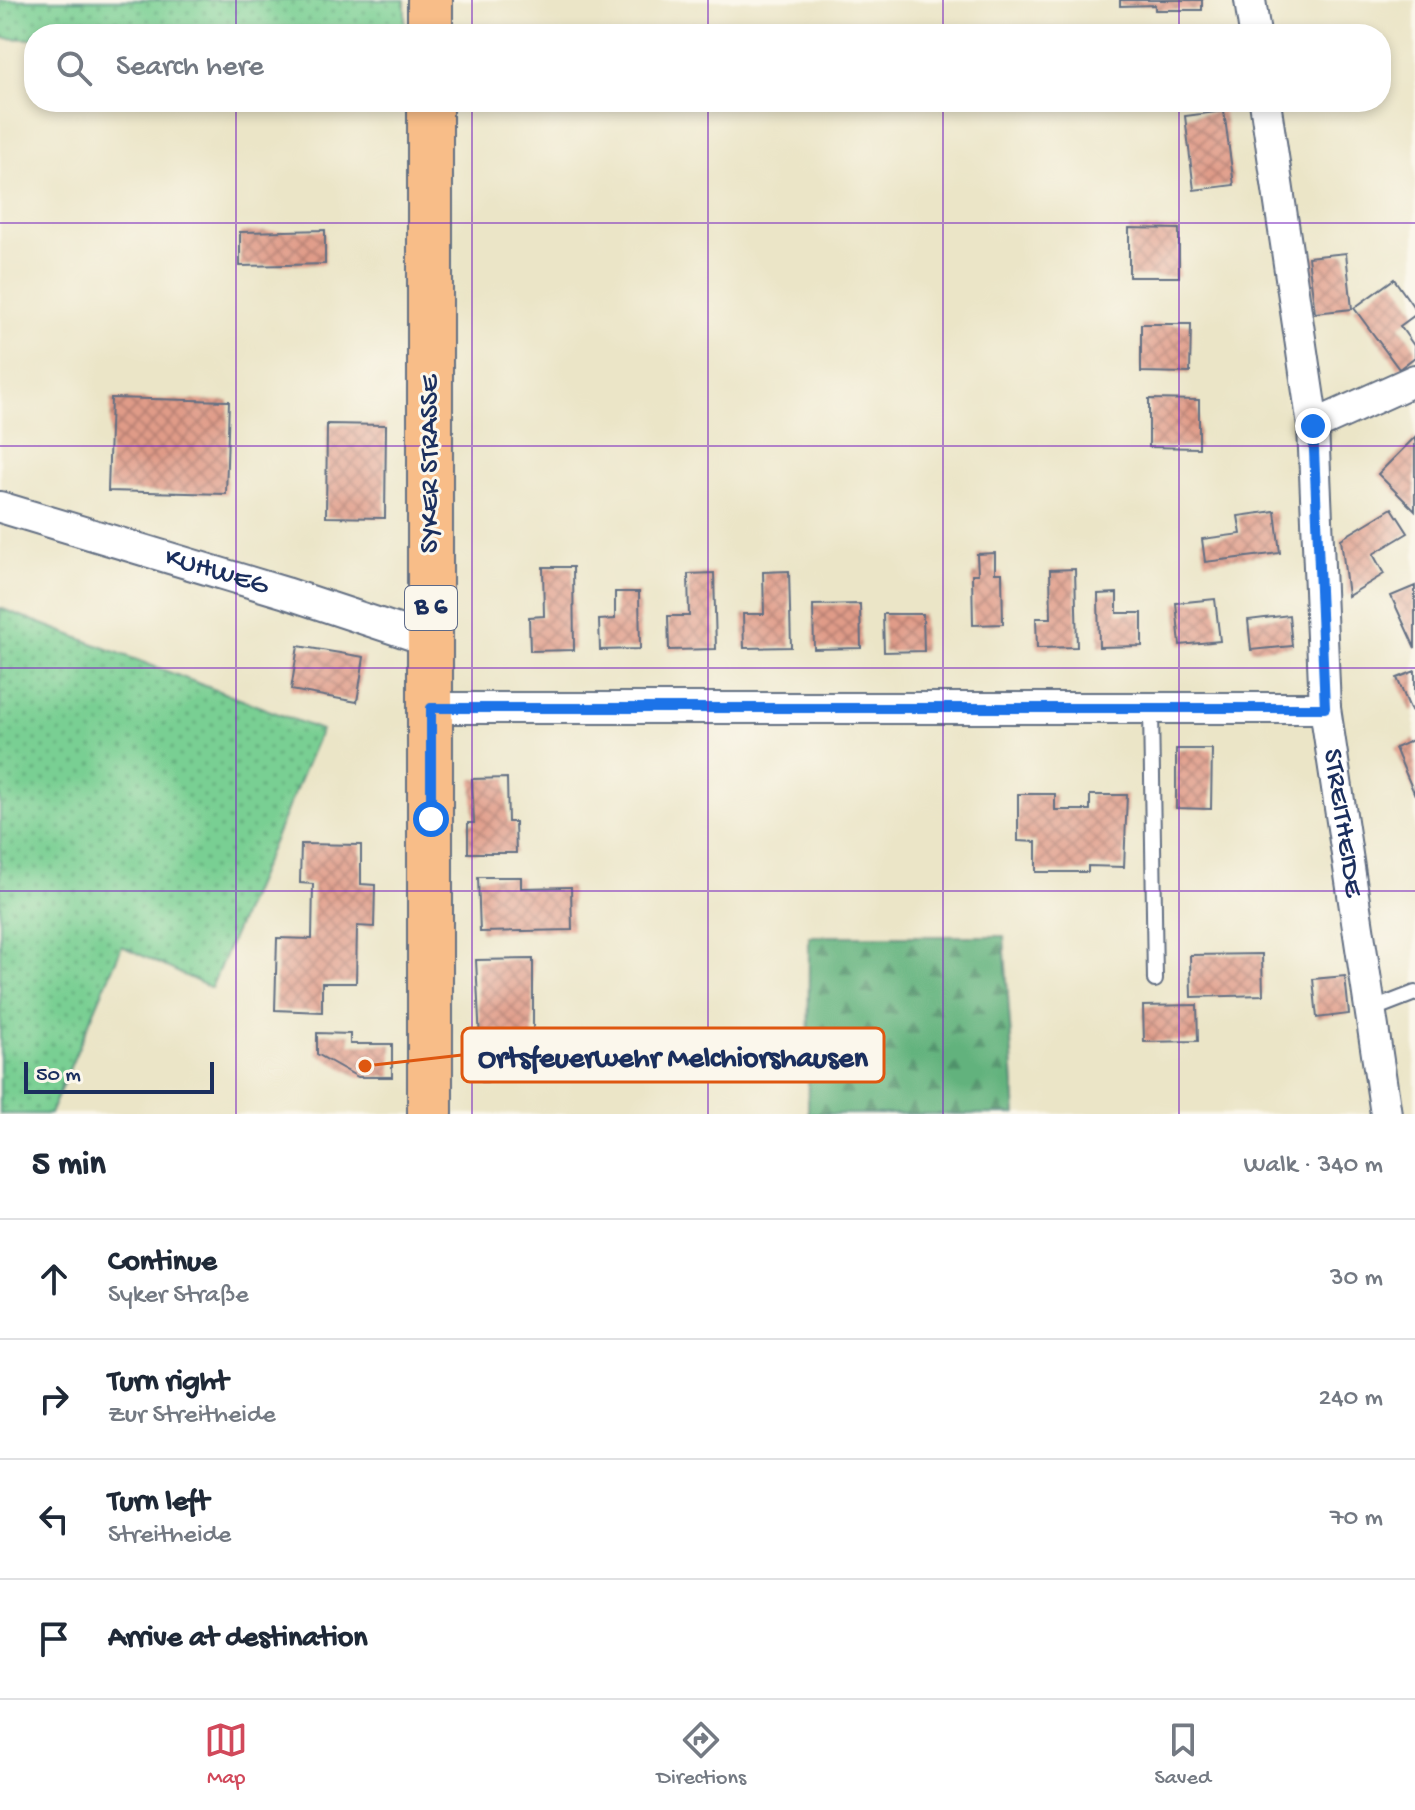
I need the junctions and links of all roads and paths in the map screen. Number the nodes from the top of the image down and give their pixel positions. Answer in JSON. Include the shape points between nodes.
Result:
{"nodes":[{"id":1,"x":430,"y":0,"type":"edge"},
{"id":2,"x":1250,"y":0,"type":"edge"},
{"id":3,"x":430,"y":24,"type":"edge"},
{"id":4,"x":1254,"y":24,"type":"edge"},
{"id":5,"x":430,"y":112,"type":"edge"},
{"id":6,"x":1266,"y":112,"type":"edge"},
{"id":7,"x":1415,"y":380,"type":"edge"},
{"id":8,"x":1313,"y":426,"type":"junction"},
{"id":9,"x":0,"y":507,"type":"edge"},
{"id":10,"x":431,"y":641,"type":"junction"},
{"id":11,"x":431,"y":708,"type":"junction"},
{"id":12,"x":1151,"y":708,"type":"junction"},
{"id":13,"x":1325,"y":708,"type":"junction"},
{"id":14,"x":1155,"y":980,"type":"dead end"},
{"id":15,"x":1415,"y":993,"type":"edge"},
{"id":16,"x":1371,"y":1010,"type":"junction"},
{"id":17,"x":430,"y":1114,"type":"edge"},
{"id":18,"x":1386,"y":1114,"type":"edge"}],
"edges":[{"from":1,"to":3,"type":"main road"},
{"from":2,"to":4,"type":"street"},
{"from":5,"to":10,"type":"main road","name":"SYKER STRASSE","number":"B 6"},
{"from":6,"to":8,"type":"street","name":"STREITHEIDE"},
{"from":7,"to":8,"type":"street"},
{"from":8,"to":13,"type":"street","name":"STREITHEIDE"},
{"from":9,"to":10,"type":"street","name":"KUHWEG"},
{"from":10,"to":11,"type":"main road","name":"SYKER STRASSE","number":"B 6"},
{"from":11,"to":12,"type":"street"},
{"from":11,"to":17,"type":"main road","name":"SYKER STRASSE","number":"B 6"},
{"from":12,"to":13,"type":"street"},
{"from":12,"to":14,"type":"lane"},
{"from":13,"to":16,"type":"street","name":"STREITHEIDE"},
{"from":15,"to":16,"type":"lane"},
{"from":16,"to":18,"type":"street","name":"STREITHEIDE"}]}
